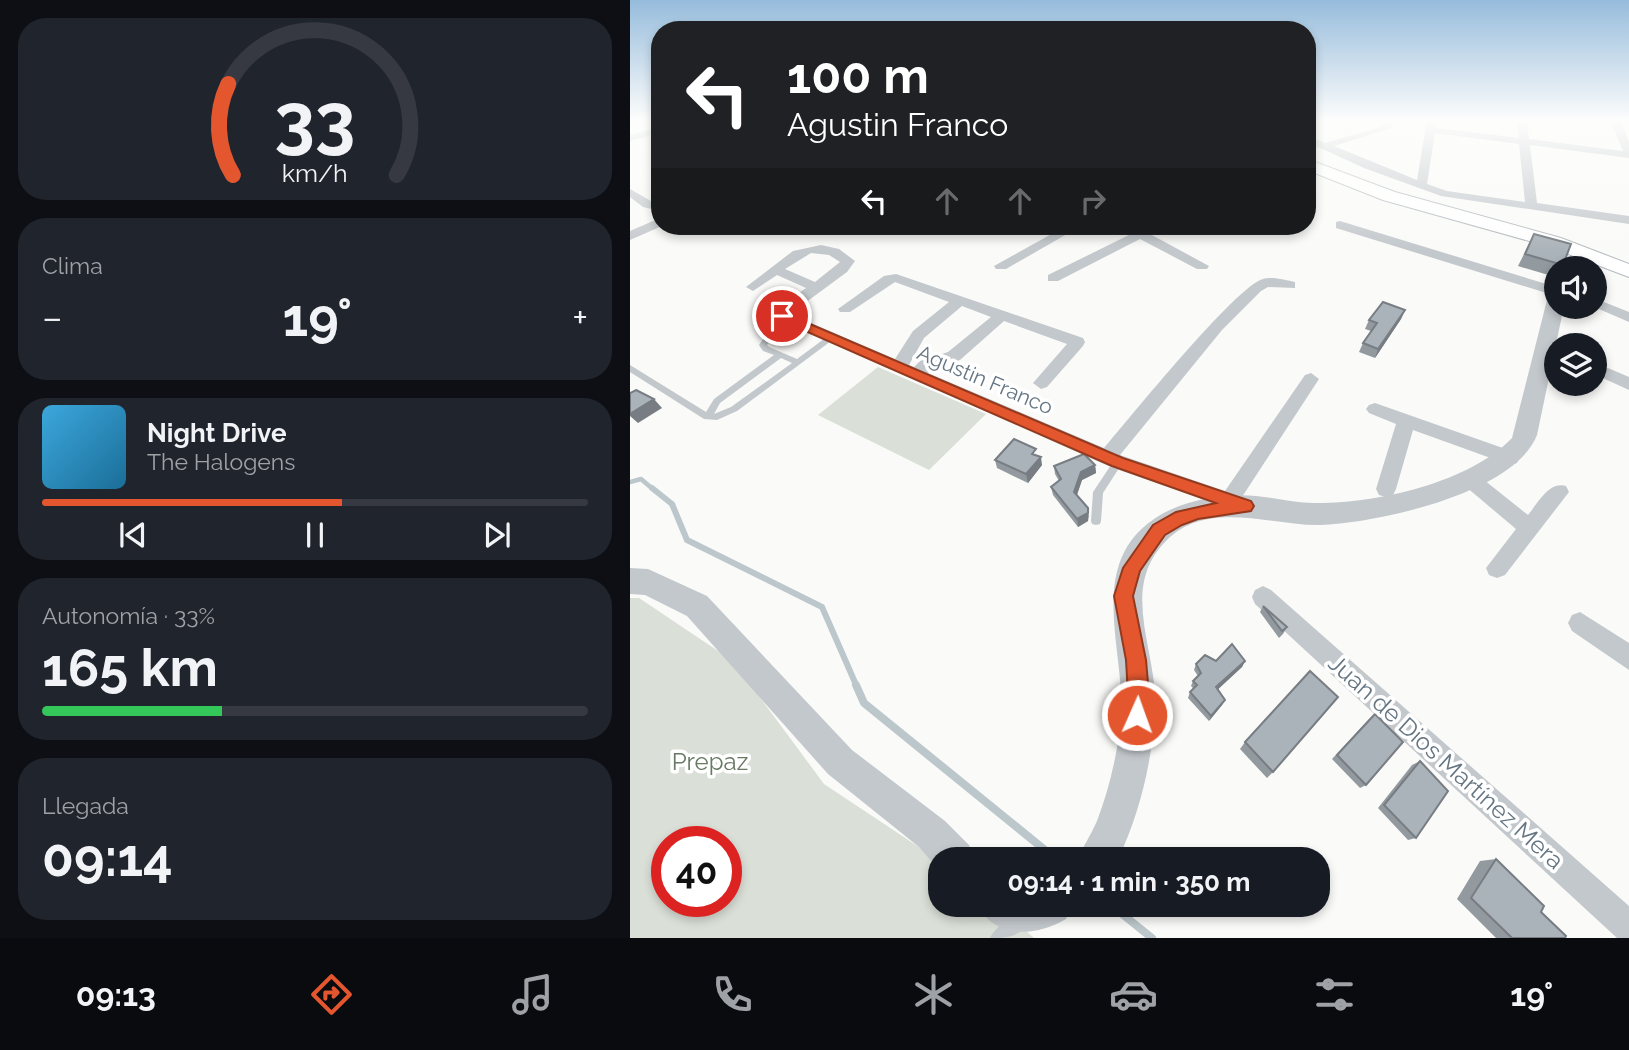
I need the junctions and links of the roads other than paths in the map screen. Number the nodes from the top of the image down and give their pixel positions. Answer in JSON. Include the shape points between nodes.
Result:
{"nodes":[{"id":1,"x":1366,"y":164,"type":"edge"},
{"id":2,"x":1425,"y":164,"type":"edge"},
{"id":3,"x":1528,"y":164,"type":"edge"},
{"id":4,"x":1316,"y":167,"type":"edge"},
{"id":5,"x":1421,"y":187,"type":"junction"},
{"id":6,"x":633,"y":188,"type":"edge"},
{"id":7,"x":651,"y":205,"type":"edge"},
{"id":8,"x":1531,"y":206,"type":"junction"},
{"id":9,"x":1629,"y":220,"type":"edge"},
{"id":10,"x":1340,"y":225,"type":"dead end"},
{"id":11,"x":651,"y":226,"type":"edge"},
{"id":12,"x":1058,"y":235,"type":"edge"},
{"id":13,"x":1138,"y":235,"type":"edge"},
{"id":14,"x":1142,"y":235,"type":"edge"},
{"id":15,"x":630,"y":236,"type":"edge"},
{"id":16,"x":1578,"y":256,"type":"edge"},
{"id":17,"x":1001,"y":266,"type":"dead end"},
{"id":18,"x":1202,"y":266,"type":"dead end"},
{"id":19,"x":1607,"y":266,"type":"edge"},
{"id":20,"x":776,"y":270,"type":"junction"},
{"id":21,"x":1629,"y":271,"type":"edge"},
{"id":22,"x":1053,"y":278,"type":"dead end"},
{"id":23,"x":1290,"y":285,"type":"dead end"},
{"id":24,"x":753,"y":287,"type":"dead end"},
{"id":25,"x":818,"y":288,"type":"junction"},
{"id":26,"x":1544,"y":288,"type":"edge"},
{"id":27,"x":961,"y":299,"type":"junction"},
{"id":28,"x":1607,"y":308,"type":"edge"},
{"id":29,"x":845,"y":309,"type":"dead end"},
{"id":30,"x":1002,"y":315,"type":"junction"},
{"id":31,"x":1629,"y":317,"type":"edge"},
{"id":32,"x":792,"y":323,"type":"junction"},
{"id":33,"x":831,"y":338,"type":"junction"},
{"id":34,"x":779,"y":356,"type":"junction"},
{"id":35,"x":798,"y":362,"type":"junction"},
{"id":36,"x":897,"y":366,"type":"junction"},
{"id":37,"x":630,"y":368,"type":"edge"},
{"id":38,"x":1544,"y":370,"type":"edge"},
{"id":39,"x":1607,"y":373,"type":"edge"},
{"id":40,"x":916,"y":375,"type":"junction"},
{"id":41,"x":1311,"y":379,"type":"dead end"},
{"id":42,"x":1041,"y":383,"type":"dead end"},
{"id":43,"x":1629,"y":384,"type":"edge"},
{"id":44,"x":1375,"y":409,"type":"dead end"},
{"id":45,"x":707,"y":417,"type":"junction"},
{"id":46,"x":1406,"y":421,"type":"junction"},
{"id":47,"x":1510,"y":458,"type":"junction"},
{"id":48,"x":1112,"y":459,"type":"junction"},
{"id":49,"x":1472,"y":481,"type":"junction"},
{"id":50,"x":1386,"y":489,"type":"dead end"},
{"id":51,"x":1559,"y":492,"type":"dead end"},
{"id":52,"x":1237,"y":504,"type":"junction"},
{"id":53,"x":1096,"y":522,"type":"dead end"},
{"id":54,"x":1528,"y":527,"type":"junction"},
{"id":55,"x":1497,"y":568,"type":"dead end"},
{"id":56,"x":630,"y":580,"type":"edge"},
{"id":57,"x":1263,"y":597,"type":"dead end"},
{"id":58,"x":1580,"y":623,"type":"dead end"},
{"id":59,"x":1629,"y":659,"type":"edge"},
{"id":60,"x":944,"y":847,"type":"edge"},
{"id":61,"x":1104,"y":847,"type":"edge"},
{"id":62,"x":1629,"y":927,"type":"edge"}],
"edges":[{"from":1,"to":5,"type":"street"},
{"from":2,"to":5,"type":"street"},
{"from":3,"to":8,"type":"street"},
{"from":4,"to":16,"type":"main road","via":[[1389,196],[1554,242]]},
{"from":5,"to":8,"type":"street","via":[[1475,201]]},
{"from":6,"to":7,"type":"street"},
{"from":8,"to":9,"type":"street"},
{"from":10,"to":26,"type":"street"},
{"from":11,"to":15,"type":"street"},
{"from":12,"to":17,"type":"street"},
{"from":13,"to":22,"type":"street"},
{"from":14,"to":18,"type":"street"},
{"from":19,"to":21,"type":"main road"},
{"from":20,"to":24,"type":"street"},
{"from":20,"to":25,"type":"street"},
{"from":20,"to":25,"type":"street","via":[[805,249],[818,247],[841,254],[848,261]]},
{"from":23,"to":48,"type":"street","via":[[1266,282],[1256,288],[1217,327]]},
{"from":25,"to":32,"type":"street","via":[[785,309],[782,316]]},
{"from":27,"to":29,"type":"street","via":[[893,277]]},
{"from":27,"to":30,"type":"street"},
{"from":27,"to":36,"type":"street","via":[[920,333],[908,359]]},
{"from":28,"to":31,"type":"street"},
{"from":30,"to":40,"type":"street","via":[[954,356],[926,365]]},
{"from":30,"to":42,"type":"street","via":[[1077,342]]},
{"from":32,"to":33,"type":"street","name":"Agustin Franco"},
{"from":32,"to":34,"type":"lane","via":[[763,342]]},
{"from":33,"to":35,"type":"lane"},
{"from":33,"to":36,"type":"street","name":"Agustin Franco"},
{"from":34,"to":35,"type":"lane"},
{"from":34,"to":45,"type":"lane","via":[[716,401]]},
{"from":35,"to":45,"type":"lane","via":[[726,414]]},
{"from":36,"to":40,"type":"street","name":"Agustin Franco"},
{"from":37,"to":45,"type":"lane"},
{"from":38,"to":47,"type":"street","via":[[1523,441]]},
{"from":39,"to":43,"type":"street"},
{"from":40,"to":48,"type":"street","name":"Agustin Franco"},
{"from":41,"to":52,"type":"street"},
{"from":44,"to":46,"type":"street"},
{"from":46,"to":47,"type":"street"},
{"from":46,"to":50,"type":"street"},
{"from":47,"to":49,"type":"street"},
{"from":48,"to":52,"type":"street","name":"Agustin Franco"},
{"from":48,"to":53,"type":"lane","via":[[1098,492]]},
{"from":49,"to":52,"type":"street","via":[[1345,513]]},
{"from":49,"to":54,"type":"street"},
{"from":51,"to":54,"type":"street"},
{"from":52,"to":61,"type":"street","via":[[1198,512],[1159,530],[1132,568],[1124,596],[1139,695],[1132,754],[1115,826]]},
{"from":54,"to":55,"type":"street"},
{"from":56,"to":60,"type":"street","via":[[648,582],[697,606],[840,762]]},
{"from":57,"to":62,"type":"street","name":"Juan de Dios Martínez Mera"},
{"from":58,"to":59,"type":"street"}]}
